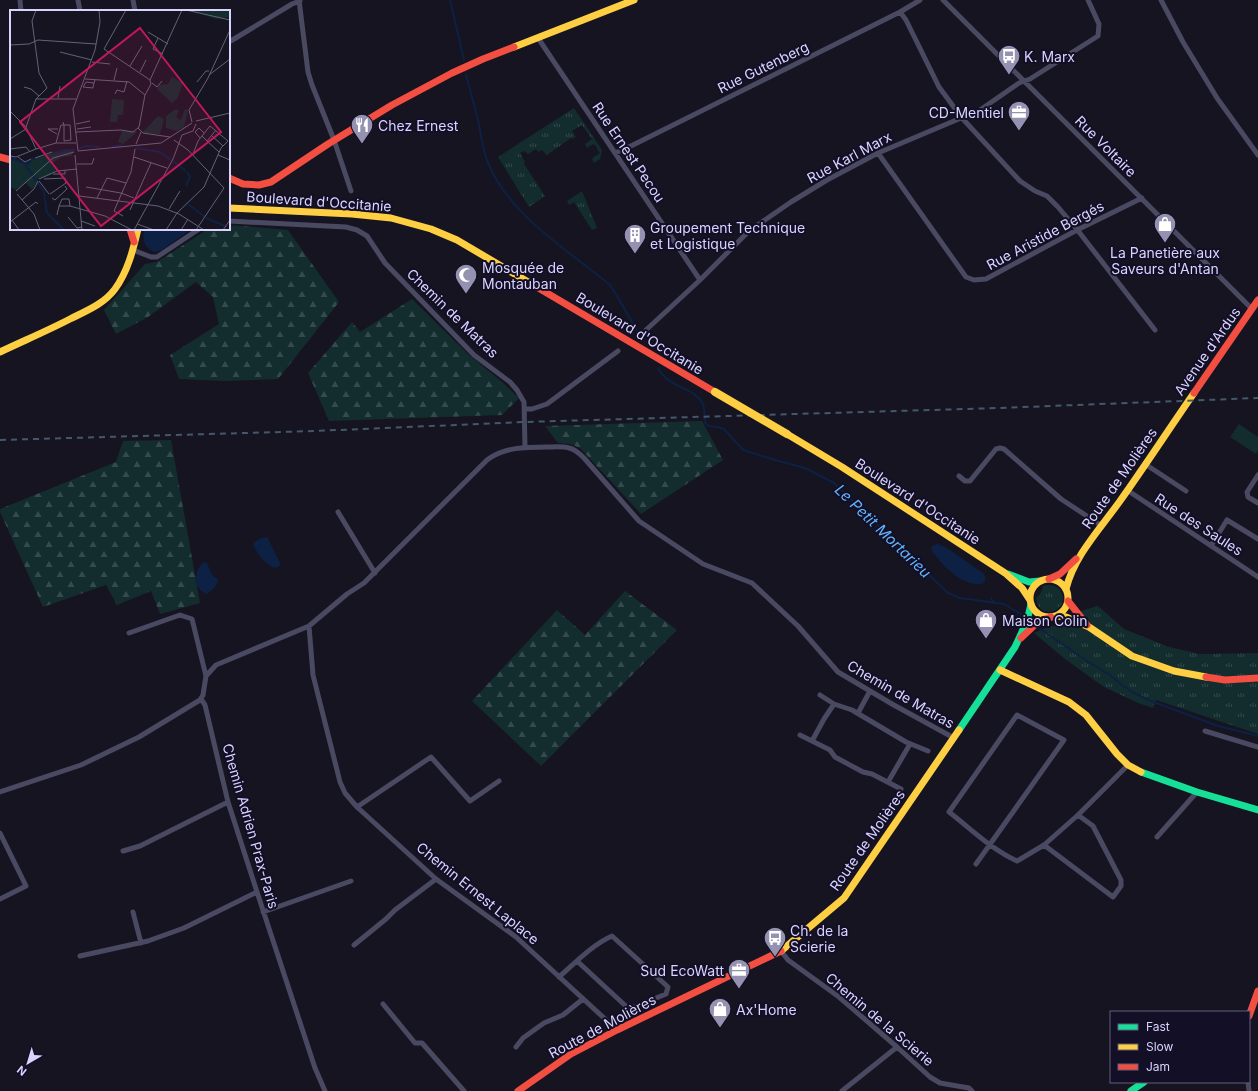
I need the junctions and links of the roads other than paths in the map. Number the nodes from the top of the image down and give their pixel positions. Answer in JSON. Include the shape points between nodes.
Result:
{"nodes":[{"id":1,"x":20,"y":0,"type":"edge"},
{"id":2,"x":78,"y":0,"type":"edge"},
{"id":3,"x":133,"y":0,"type":"edge"},
{"id":4,"x":634,"y":0,"type":"edge"},
{"id":5,"x":920,"y":0,"type":"edge"},
{"id":6,"x":943,"y":0,"type":"edge"},
{"id":7,"x":1088,"y":0,"type":"edge"},
{"id":8,"x":1161,"y":0,"type":"edge"},
{"id":9,"x":300,"y":1,"type":"edge"},
{"id":10,"x":21,"y":10,"type":"edge"},
{"id":11,"x":80,"y":10,"type":"edge"},
{"id":12,"x":135,"y":10,"type":"edge"},
{"id":13,"x":900,"y":12,"type":"junction"},
{"id":14,"x":538,"y":38,"type":"junction"},
{"id":15,"x":230,"y":41,"type":"edge"},
{"id":16,"x":1025,"y":81,"type":"junction"},
{"id":17,"x":962,"y":118,"type":"junction"},
{"id":18,"x":334,"y":140,"type":"junction"},
{"id":19,"x":615,"y":153,"type":"junction"},
{"id":20,"x":878,"y":153,"type":"junction"},
{"id":21,"x":1258,"y":155,"type":"edge"},
{"id":22,"x":0,"y":156,"type":"edge"},
{"id":23,"x":10,"y":160,"type":"edge"},
{"id":24,"x":230,"y":178,"type":"edge"},
{"id":25,"x":352,"y":191,"type":"dead end"},
{"id":26,"x":1142,"y":198,"type":"junction"},
{"id":27,"x":230,"y":208,"type":"edge"},
{"id":28,"x":230,"y":221,"type":"edge"},
{"id":29,"x":130,"y":230,"type":"edge"},
{"id":30,"x":138,"y":230,"type":"edge"},
{"id":31,"x":197,"y":230,"type":"edge"},
{"id":32,"x":1078,"y":230,"type":"junction"},
{"id":33,"x":134,"y":248,"type":"junction"},
{"id":34,"x":700,"y":280,"type":"junction"},
{"id":35,"x":1258,"y":300,"type":"edge"},
{"id":36,"x":1252,"y":309,"type":"junction"},
{"id":37,"x":646,"y":330,"type":"dead end"},
{"id":38,"x":1155,"y":330,"type":"dead end"},
{"id":39,"x":618,"y":351,"type":"dead end"},
{"id":40,"x":0,"y":352,"type":"edge"},
{"id":41,"x":525,"y":409,"type":"junction"},
{"id":42,"x":1178,"y":417,"type":"joint"},
{"id":43,"x":526,"y":447,"type":"junction"},
{"id":44,"x":1145,"y":464,"type":"junction"},
{"id":45,"x":1258,"y":475,"type":"edge"},
{"id":46,"x":959,"y":476,"type":"dead end"},
{"id":47,"x":1127,"y":490,"type":"junction"},
{"id":48,"x":1186,"y":491,"type":"dead end"},
{"id":49,"x":1258,"y":503,"type":"edge"},
{"id":50,"x":338,"y":512,"type":"dead end"},
{"id":51,"x":1102,"y":526,"type":"junction"},
{"id":52,"x":1258,"y":540,"type":"edge"},
{"id":53,"x":1211,"y":546,"type":"junction"},
{"id":54,"x":1082,"y":554,"type":"junction"},
{"id":55,"x":374,"y":573,"type":"junction"},
{"id":56,"x":1005,"y":573,"type":"junction"},
{"id":57,"x":1258,"y":577,"type":"edge"},
{"id":58,"x":1049,"y":579,"type":"junction"},
{"id":59,"x":1040,"y":581,"type":"junction"},
{"id":60,"x":1066,"y":589,"type":"junction"},
{"id":61,"x":1068,"y":601,"type":"junction"},
{"id":62,"x":1031,"y":602,"type":"junction"},
{"id":63,"x":1053,"y":617,"type":"junction"},
{"id":64,"x":309,"y":626,"type":"junction"},
{"id":65,"x":1089,"y":627,"type":"junction"},
{"id":66,"x":129,"y":633,"type":"dead end"},
{"id":67,"x":1018,"y":641,"type":"junction"},
{"id":68,"x":1000,"y":670,"type":"junction"},
{"id":69,"x":206,"y":676,"type":"junction"},
{"id":70,"x":1258,"y":678,"type":"edge"},
{"id":71,"x":870,"y":691,"type":"junction"},
{"id":72,"x":820,"y":695,"type":"dead end"},
{"id":73,"x":201,"y":698,"type":"junction"},
{"id":74,"x":834,"y":704,"type":"junction"},
{"id":75,"x":858,"y":713,"type":"junction"},
{"id":76,"x":1205,"y":731,"type":"dead end"},
{"id":77,"x":800,"y":735,"type":"dead end"},
{"id":78,"x":954,"y":738,"type":"junction"},
{"id":79,"x":812,"y":741,"type":"junction"},
{"id":80,"x":910,"y":744,"type":"junction"},
{"id":81,"x":1258,"y":747,"type":"edge"},
{"id":82,"x":928,"y":750,"type":"dead end"},
{"id":83,"x":1128,"y":766,"type":"junction"},
{"id":84,"x":499,"y":781,"type":"dead end"},
{"id":85,"x":888,"y":782,"type":"junction"},
{"id":86,"x":901,"y":789,"type":"dead end"},
{"id":87,"x":0,"y":792,"type":"edge"},
{"id":88,"x":1198,"y":792,"type":"junction"},
{"id":89,"x":228,"y":802,"type":"junction"},
{"id":90,"x":357,"y":807,"type":"junction"},
{"id":91,"x":1258,"y":810,"type":"edge"},
{"id":92,"x":1078,"y":814,"type":"junction"},
{"id":93,"x":0,"y":833,"type":"edge"},
{"id":94,"x":1157,"y":837,"type":"dead end"},
{"id":95,"x":990,"y":844,"type":"junction"},
{"id":96,"x":1044,"y":844,"type":"junction"},
{"id":97,"x":123,"y":851,"type":"dead end"},
{"id":98,"x":976,"y":864,"type":"dead end"},
{"id":99,"x":436,"y":879,"type":"junction"},
{"id":100,"x":351,"y":881,"type":"dead end"},
{"id":101,"x":257,"y":892,"type":"junction"},
{"id":102,"x":0,"y":899,"type":"edge"},
{"id":103,"x":133,"y":912,"type":"dead end"},
{"id":104,"x":263,"y":912,"type":"junction"},
{"id":105,"x":141,"y":943,"type":"junction"},
{"id":106,"x":354,"y":945,"type":"dead end"},
{"id":107,"x":781,"y":951,"type":"junction"},
{"id":108,"x":80,"y":956,"type":"dead end"},
{"id":109,"x":577,"y":961,"type":"junction"},
{"id":110,"x":559,"y":977,"type":"junction"},
{"id":111,"x":1258,"y":991,"type":"edge"},
{"id":112,"x":582,"y":999,"type":"junction"},
{"id":113,"x":383,"y":1004,"type":"dead end"},
{"id":114,"x":1253,"y":1014,"type":"edge"},
{"id":115,"x":616,"y":1030,"type":"junction"},
{"id":116,"x":516,"y":1047,"type":"dead end"},
{"id":117,"x":897,"y":1047,"type":"junction"},
{"id":118,"x":1143,"y":1083,"type":"edge"},
{"id":119,"x":325,"y":1091,"type":"edge"},
{"id":120,"x":464,"y":1091,"type":"edge"},
{"id":121,"x":518,"y":1091,"type":"edge"},
{"id":122,"x":842,"y":1091,"type":"edge"},
{"id":123,"x":972,"y":1091,"type":"edge"},
{"id":124,"x":1131,"y":1091,"type":"edge"}],
"edges":[{"from":1,"to":10,"type":"street"},
{"from":2,"to":11,"type":"street"},
{"from":3,"to":12,"type":"street"},
{"from":4,"to":14,"type":"main road"},
{"from":5,"to":13,"type":"street","name":"Rue Gutenberg"},
{"from":6,"to":16,"type":"street","name":"Rue Voltaire"},
{"from":7,"to":16,"type":"street","name":"Rue Karl Marx","via":[[1099,24],[1098,36]]},
{"from":8,"to":21,"type":"street","via":[[1217,98]]},
{"from":9,"to":15,"type":"street"},
{"from":9,"to":18,"type":"street","via":[[308,72]]},
{"from":13,"to":17,"type":"street","via":[[939,87]]},
{"from":13,"to":19,"type":"street","name":"Rue Gutenberg"},
{"from":14,"to":18,"type":"main road","via":[[483,58],[452,73],[392,104]]},
{"from":14,"to":19,"type":"street","name":"Rue Ernest Pecou"},
{"from":16,"to":17,"type":"street","name":"Rue Karl Marx","via":[[980,110]]},
{"from":16,"to":26,"type":"street","name":"Rue Voltaire"},
{"from":17,"to":20,"type":"street","name":"Rue Karl Marx"},
{"from":17,"to":32,"type":"street","via":[[1020,181],[1046,196]]},
{"from":18,"to":24,"type":"main road","via":[[271,182],[259,185],[243,184]]},
{"from":18,"to":25,"type":"street"},
{"from":19,"to":34,"type":"street","name":"Rue Ernest Pecou"},
{"from":20,"to":32,"type":"street","name":"Rue Aristide Bergés","via":[[966,277],[974,280],[986,279]]},
{"from":20,"to":34,"type":"street","name":"Rue Karl Marx","via":[[827,180],[749,231]]},
{"from":22,"to":23,"type":"main road"},
{"from":26,"to":32,"type":"street","name":"Rue Aristide Bergés"},
{"from":26,"to":36,"type":"street","name":"Rue Voltaire"},
{"from":27,"to":56,"type":"main road","name":"Boulevard d'Occitanie","bridge":true,"via":[[377,216],[405,221],[457,240],[842,467]]},
{"from":28,"to":41,"type":"street","name":"Chemin de Matras","via":[[346,227],[367,236],[385,263],[474,355],[510,382],[524,402]]},
{"from":29,"to":33,"type":"main road"},
{"from":30,"to":33,"type":"main road"},
{"from":31,"to":33,"type":"street","via":[[157,257],[151,257]]},
{"from":32,"to":38,"type":"street"},
{"from":33,"to":40,"type":"main road","via":[[121,279],[102,301]]},
{"from":34,"to":37,"type":"street","name":"Rue Karl Marx"},
{"from":35,"to":36,"type":"main road","name":"Avenue d'Ardus"},
{"from":36,"to":42,"type":"main road","name":"Avenue d'Ardus"},
{"from":39,"to":41,"type":"street","via":[[546,404]]},
{"from":41,"to":43,"type":"street","name":"Chemin de Matras"},
{"from":42,"to":44,"type":"main road","name":"Route de Molières"},
{"from":43,"to":55,"type":"street","via":[[504,451],[487,460]]},
{"from":43,"to":71,"type":"street","name":"Chemin de Matras","via":[[563,447],[574,450],[639,521],[703,564],[752,583],[798,626],[838,672]]},
{"from":44,"to":47,"type":"main road","name":"Route de Molières"},
{"from":44,"to":48,"type":"street"},
{"from":45,"to":49,"type":"street","via":[[1247,492],[1248,497]]},
{"from":46,"to":51,"type":"street","via":[[965,481],[970,481],[996,449],[1004,449],[1062,499]]},
{"from":47,"to":51,"type":"main road","name":"Route de Molières"},
{"from":47,"to":53,"type":"street","name":"Rue des Saules"},
{"from":50,"to":55,"type":"street"},
{"from":51,"to":54,"type":"main road","name":"Route de Molières"},
{"from":52,"to":53,"type":"street","via":[[1227,520]]},
{"from":53,"to":57,"type":"street","name":"Rue des Saules"},
{"from":54,"to":58,"type":"main road","name":"Route de Molières","via":[[1060,574]]},
{"from":54,"to":60,"type":"main road","name":"Route de Molières","via":[[1069,576]]},
{"from":55,"to":64,"type":"street"},
{"from":56,"to":59,"type":"main road","name":"Boulevard d'Occitanie","via":[[1029,582]]},
{"from":56,"to":62,"type":"main road","name":"Boulevard d'Occitanie","via":[[1022,588]]},
{"from":58,"to":59,"type":"main road"},
{"from":58,"to":60,"type":"main road","via":[[1057,581]]},
{"from":59,"to":62,"type":"main road","via":[[1031,591]]},
{"from":60,"to":61,"type":"main road"},
{"from":61,"to":63,"type":"main road","via":[[1062,612]]},
{"from":61,"to":65,"type":"main road"},
{"from":62,"to":63,"type":"main road","via":[[1039,614]]},
{"from":62,"to":67,"type":"main road","name":"Route de Molières","via":[[1029,618]]},
{"from":63,"to":65,"type":"main road","via":[[1066,617]]},
{"from":63,"to":67,"type":"main road","name":"Route de Molières","via":[[1039,621]]},
{"from":64,"to":69,"type":"street","via":[[216,665]]},
{"from":64,"to":90,"type":"street","name":"Chemin Ernest Laplace","via":[[314,675],[340,782],[345,793]]},
{"from":65,"to":70,"type":"main road","via":[[1132,656],[1174,671],[1225,680]]},
{"from":66,"to":69,"type":"street","via":[[180,615],[192,619]]},
{"from":67,"to":68,"type":"main road","name":"Route de Molières"},
{"from":68,"to":78,"type":"main road","name":"Route de Molières"},
{"from":68,"to":83,"type":"main road","via":[[1078,708]]},
{"from":69,"to":73,"type":"street"},
{"from":71,"to":75,"type":"street"},
{"from":71,"to":78,"type":"street","name":"Chemin de Matras"},
{"from":72,"to":74,"type":"street"},
{"from":73,"to":87,"type":"street","via":[[139,737],[80,765]]},
{"from":73,"to":89,"type":"street","name":"Chemin Adrien Prax-Paris","via":[[206,705]]},
{"from":74,"to":75,"type":"street"},
{"from":74,"to":79,"type":"street"},
{"from":75,"to":80,"type":"street"},
{"from":76,"to":81,"type":"street"},
{"from":77,"to":79,"type":"street"},
{"from":78,"to":107,"type":"main road","name":"Route de Molières","via":[[844,898]]},
{"from":79,"to":85,"type":"street","via":[[830,750],[835,757]]},
{"from":80,"to":82,"type":"street"},
{"from":80,"to":85,"type":"street"},
{"from":83,"to":88,"type":"main road"},
{"from":83,"to":92,"type":"street"},
{"from":84,"to":90,"type":"street","via":[[470,801],[432,757]]},
{"from":85,"to":86,"type":"street"},
{"from":88,"to":91,"type":"main road"},
{"from":88,"to":94,"type":"street"},
{"from":89,"to":97,"type":"street","via":[[140,846]]},
{"from":89,"to":101,"type":"street","name":"Chemin Adrien Prax-Paris"},
{"from":90,"to":99,"type":"street","name":"Chemin Ernest Laplace"},
{"from":92,"to":96,"type":"street"},
{"from":92,"to":96,"type":"street","via":[[1094,826],[1121,880],[1122,886],[1113,897]]},
{"from":93,"to":102,"type":"street","via":[[26,886]]},
{"from":95,"to":95,"type":"street","via":[[1064,740],[1017,715],[949,812]]},
{"from":95,"to":96,"type":"street","via":[[1005,856],[1017,861]]},
{"from":95,"to":98,"type":"street"},
{"from":99,"to":106,"type":"street"},
{"from":99,"to":110,"type":"street","name":"Chemin Ernest Laplace","via":[[516,937]]},
{"from":100,"to":104,"type":"street"},
{"from":101,"to":104,"type":"street","name":"Chemin Adrien Prax-Paris"},
{"from":101,"to":105,"type":"street","via":[[184,928]]},
{"from":103,"to":105,"type":"street"},
{"from":104,"to":119,"type":"street","name":"Chemin Adrien Prax-Paris"},
{"from":105,"to":108,"type":"street"},
{"from":107,"to":115,"type":"main road","name":"Route de Molières"},
{"from":107,"to":117,"type":"street","name":"Chemin de la Scierie","via":[[788,960],[839,997]]},
{"from":109,"to":109,"type":"street","via":[[612,936],[668,987],[666,994],[629,1009]]},
{"from":109,"to":110,"type":"street"},
{"from":110,"to":112,"type":"street","name":"Chemin Ernest Laplace"},
{"from":111,"to":114,"type":"main road"},
{"from":112,"to":115,"type":"street","name":"Chemin Ernest Laplace"},
{"from":112,"to":116,"type":"street","via":[[563,1014],[528,1034]]},
{"from":113,"to":120,"type":"street","via":[[415,1043],[422,1043]]},
{"from":115,"to":121,"type":"main road","name":"Route de Molières","via":[[571,1054]]},
{"from":117,"to":122,"type":"street"},
{"from":117,"to":123,"type":"street","name":"Chemin de la Scierie","via":[[940,1083]]},
{"from":118,"to":124,"type":"main road"}]}
